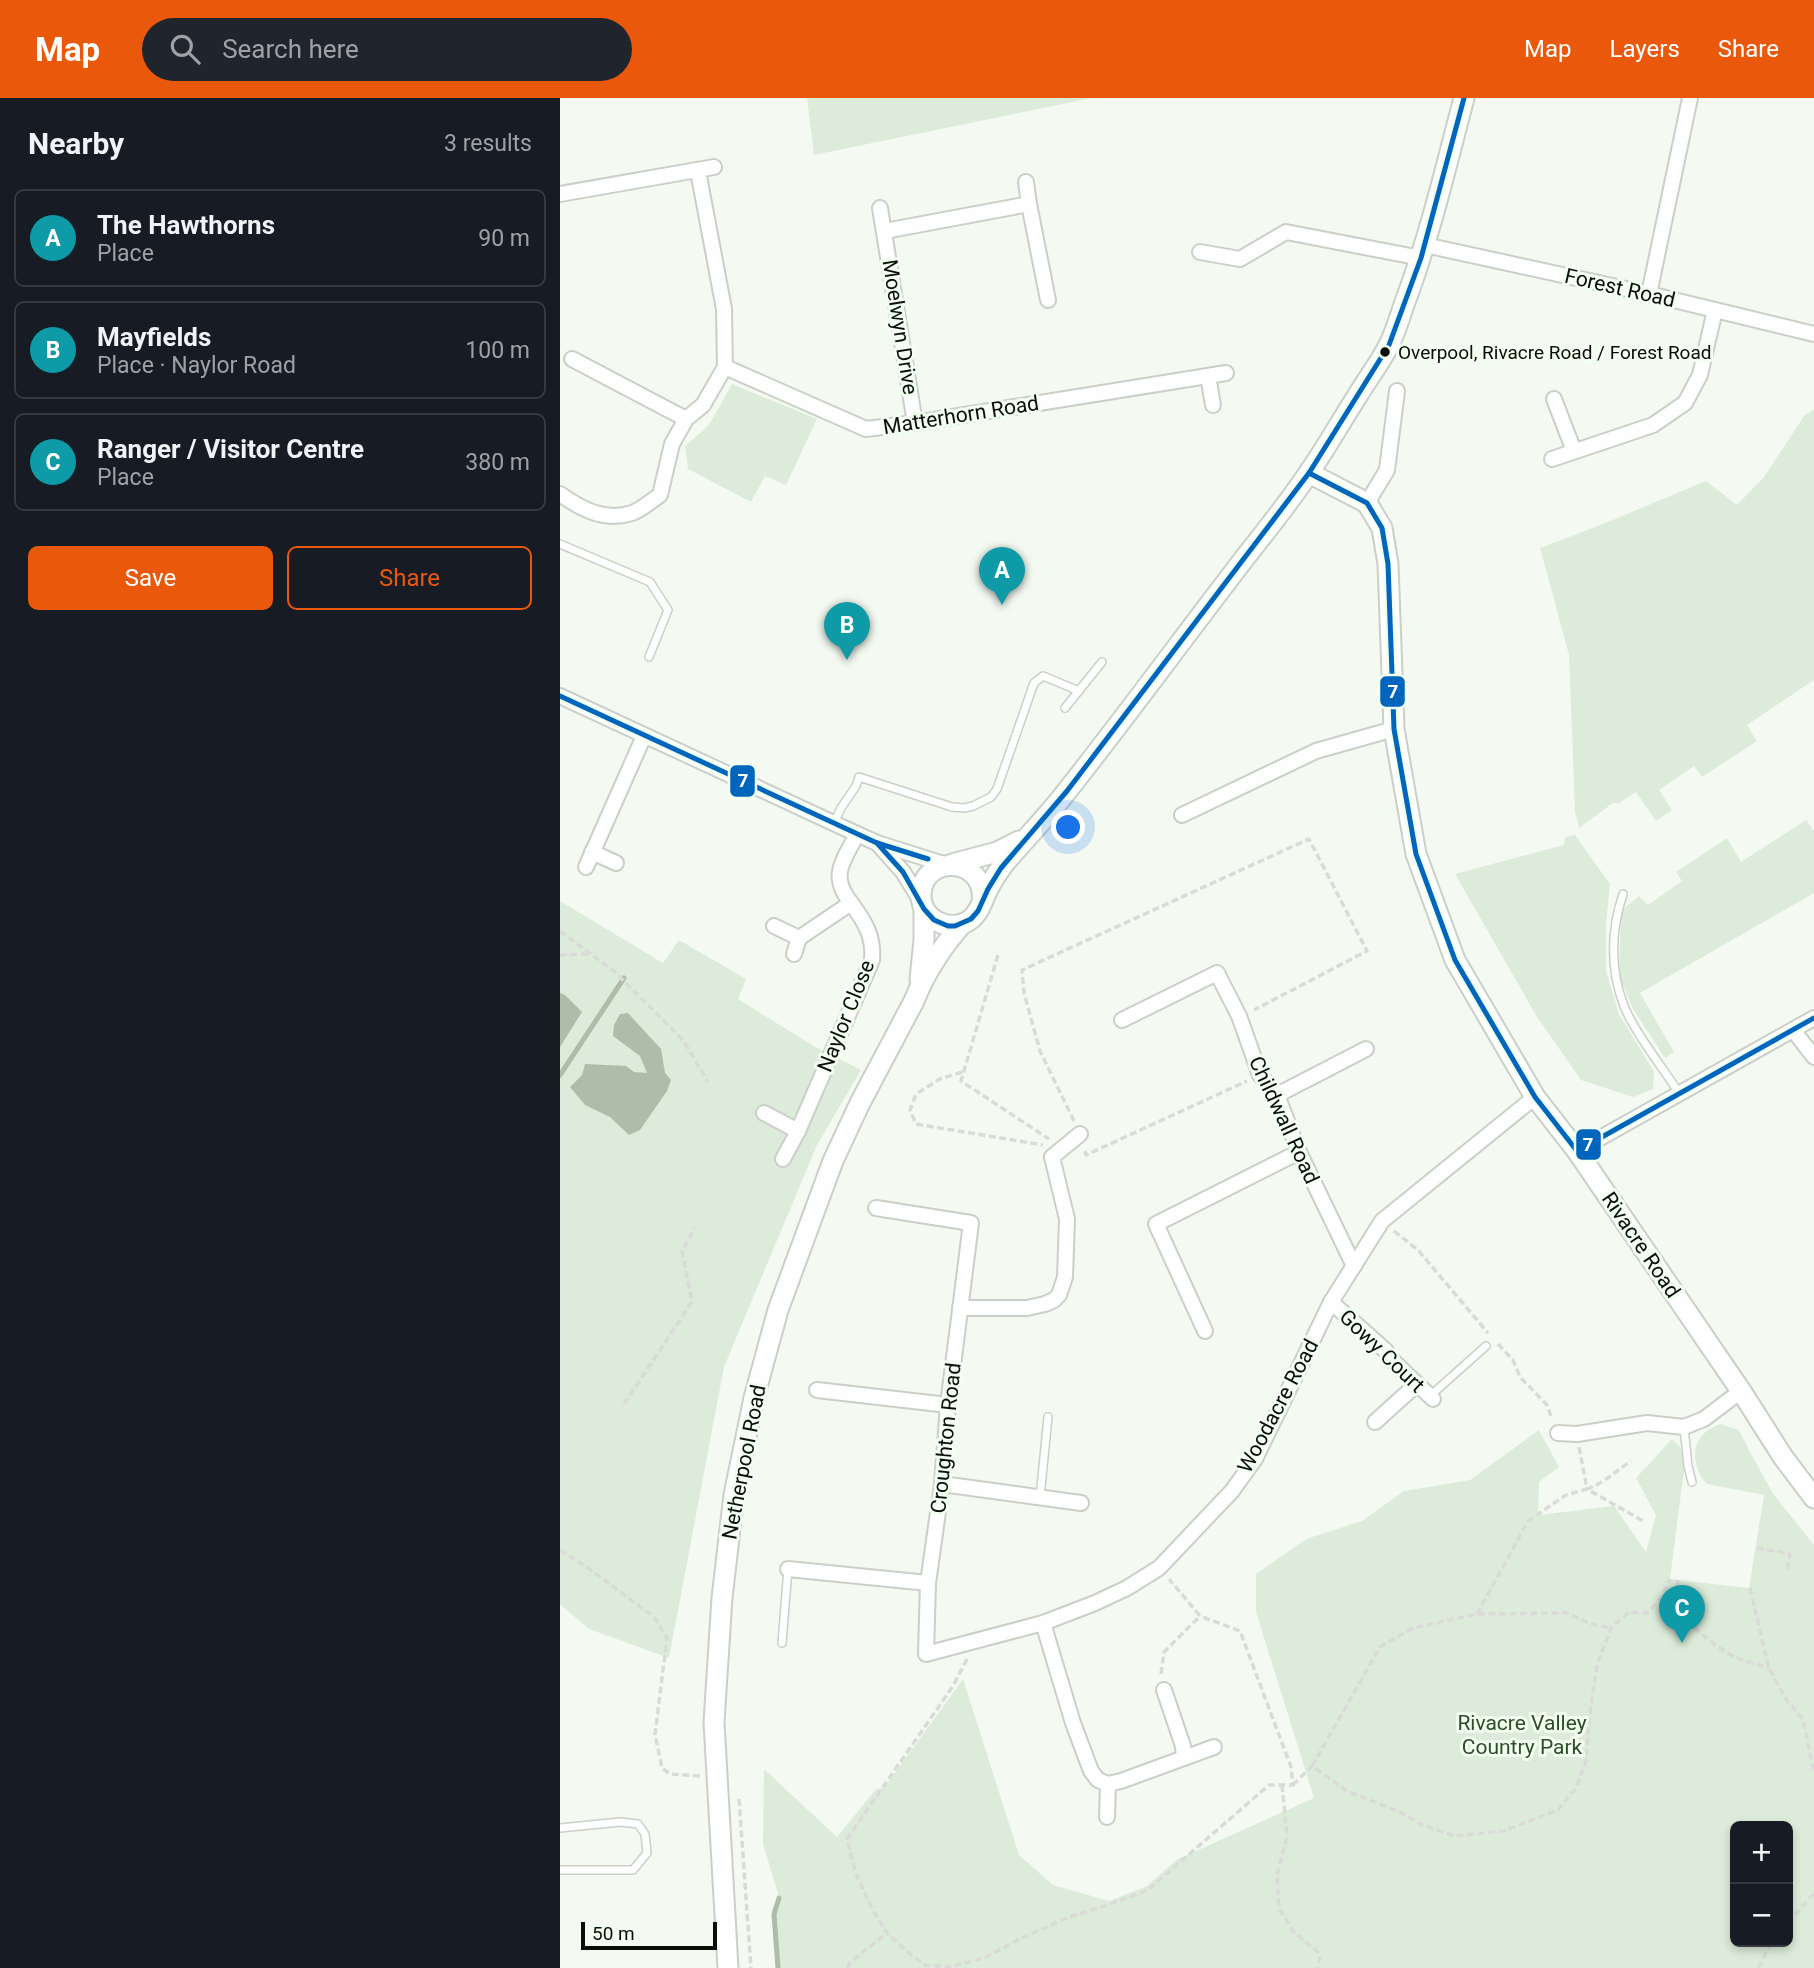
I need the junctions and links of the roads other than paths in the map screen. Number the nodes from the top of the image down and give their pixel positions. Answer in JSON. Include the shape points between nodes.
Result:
{"nodes":[{"id":1,"x":1464,"y":98,"type":"edge"},
{"id":2,"x":1690,"y":98,"type":"edge"},
{"id":3,"x":714,"y":167,"type":"dead end"},
{"id":4,"x":698,"y":171,"type":"junction"},
{"id":5,"x":1026,"y":182,"type":"dead end"},
{"id":6,"x":560,"y":194,"type":"edge"},
{"id":7,"x":1029,"y":204,"type":"junction"},
{"id":8,"x":880,"y":208,"type":"dead end"},
{"id":9,"x":885,"y":231,"type":"junction"},
{"id":10,"x":1200,"y":252,"type":"dead end"},
{"id":11,"x":1423,"y":252,"type":"junction"},
{"id":12,"x":1649,"y":294,"type":"junction"},
{"id":13,"x":1048,"y":300,"type":"dead end"},
{"id":14,"x":1715,"y":310,"type":"junction"},
{"id":15,"x":1814,"y":334,"type":"edge"},
{"id":16,"x":572,"y":359,"type":"dead end"},
{"id":17,"x":725,"y":367,"type":"junction"},
{"id":18,"x":1226,"y":373,"type":"dead end"},
{"id":19,"x":1208,"y":376,"type":"junction"},
{"id":20,"x":1397,"y":391,"type":"dead end"},
{"id":21,"x":1554,"y":398,"type":"dead end"},
{"id":22,"x":1213,"y":405,"type":"dead end"},
{"id":23,"x":686,"y":419,"type":"junction"},
{"id":24,"x":915,"y":424,"type":"junction"},
{"id":25,"x":1574,"y":451,"type":"junction"},
{"id":26,"x":1552,"y":459,"type":"dead end"},
{"id":27,"x":1309,"y":473,"type":"junction"},
{"id":28,"x":560,"y":494,"type":"edge"},
{"id":29,"x":1367,"y":503,"type":"junction"},
{"id":30,"x":560,"y":544,"type":"edge"},
{"id":31,"x":649,"y":657,"type":"dead end"},
{"id":32,"x":1102,"y":662,"type":"dead end"},
{"id":33,"x":1079,"y":691,"type":"junction"},
{"id":34,"x":560,"y":696,"type":"edge"},
{"id":35,"x":1065,"y":708,"type":"dead end"},
{"id":36,"x":1394,"y":729,"type":"junction"},
{"id":37,"x":644,"y":736,"type":"junction"},
{"id":38,"x":1182,"y":815,"type":"dead end"},
{"id":39,"x":834,"y":824,"type":"junction"},
{"id":40,"x":857,"y":834,"type":"junction"},
{"id":41,"x":1027,"y":838,"type":"junction"},
{"id":42,"x":877,"y":843,"type":"junction"},
{"id":43,"x":592,"y":852,"type":"junction"},
{"id":44,"x":616,"y":863,"type":"dead end"},
{"id":45,"x":949,"y":865,"type":"junction"},
{"id":46,"x":586,"y":867,"type":"dead end"},
{"id":47,"x":1623,"y":894,"type":"dead end"},
{"id":48,"x":851,"y":903,"type":"junction"},
{"id":49,"x":982,"y":903,"type":"junction"},
{"id":50,"x":924,"y":907,"type":"junction"},
{"id":51,"x":962,"y":924,"type":"junction"},
{"id":52,"x":774,"y":926,"type":"dead end"},
{"id":53,"x":799,"y":939,"type":"junction"},
{"id":54,"x":794,"y":954,"type":"dead end"},
{"id":55,"x":919,"y":987,"type":"junction"},
{"id":56,"x":1814,"y":1018,"type":"edge"},
{"id":57,"x":1122,"y":1020,"type":"dead end"},
{"id":58,"x":1793,"y":1030,"type":"junction"},
{"id":59,"x":1366,"y":1049,"type":"dead end"},
{"id":60,"x":1814,"y":1058,"type":"edge"},
{"id":61,"x":1680,"y":1094,"type":"junction"},
{"id":62,"x":1277,"y":1095,"type":"junction"},
{"id":63,"x":1535,"y":1097,"type":"junction"},
{"id":64,"x":764,"y":1113,"type":"dead end"},
{"id":65,"x":798,"y":1131,"type":"junction"},
{"id":66,"x":1080,"y":1134,"type":"dead end"},
{"id":67,"x":1577,"y":1151,"type":"junction"},
{"id":68,"x":1299,"y":1152,"type":"junction"},
{"id":69,"x":783,"y":1158,"type":"dead end"},
{"id":70,"x":876,"y":1208,"type":"dead end"},
{"id":71,"x":1354,"y":1266,"type":"junction"},
{"id":72,"x":1331,"y":1302,"type":"junction"},
{"id":73,"x":960,"y":1308,"type":"junction"},
{"id":74,"x":1205,"y":1331,"type":"dead end"},
{"id":75,"x":1486,"y":1346,"type":"dead end"},
{"id":76,"x":1417,"y":1384,"type":"junction"},
{"id":77,"x":817,"y":1390,"type":"dead end"},
{"id":78,"x":1741,"y":1391,"type":"junction"},
{"id":79,"x":1432,"y":1397,"type":"joint"},
{"id":80,"x":948,"y":1405,"type":"junction"},
{"id":81,"x":1048,"y":1417,"type":"dead end"},
{"id":82,"x":1375,"y":1422,"type":"dead end"},
{"id":83,"x":1684,"y":1427,"type":"junction"},
{"id":84,"x":1559,"y":1433,"type":"road end"},
{"id":85,"x":1692,"y":1482,"type":"dead end"},
{"id":86,"x":942,"y":1484,"type":"junction"},
{"id":87,"x":1040,"y":1497,"type":"junction"},
{"id":88,"x":1814,"y":1498,"type":"edge"},
{"id":89,"x":1082,"y":1503,"type":"dead end"},
{"id":90,"x":788,"y":1569,"type":"joint"},
{"id":91,"x":928,"y":1583,"type":"junction"},
{"id":92,"x":1043,"y":1623,"type":"junction"},
{"id":93,"x":782,"y":1643,"type":"dead end"},
{"id":94,"x":926,"y":1654,"type":"joint"},
{"id":95,"x":1164,"y":1690,"type":"road end"},
{"id":96,"x":1214,"y":1747,"type":"dead end"},
{"id":97,"x":1184,"y":1758,"type":"junction"},
{"id":98,"x":1108,"y":1784,"type":"junction"},
{"id":99,"x":1107,"y":1817,"type":"dead end"},
{"id":100,"x":560,"y":1828,"type":"edge"},
{"id":101,"x":560,"y":1870,"type":"edge"},
{"id":102,"x":728,"y":1968,"type":"edge"}],
"edges":[{"from":1,"to":11,"type":"main road"},
{"from":2,"to":12,"type":"street"},
{"from":3,"to":4,"type":"street"},
{"from":4,"to":6,"type":"street"},
{"from":4,"to":17,"type":"street","via":[[724,309]]},
{"from":5,"to":7,"type":"street"},
{"from":7,"to":9,"type":"street","name":"Moelwyn Drive"},
{"from":7,"to":13,"type":"street"},
{"from":8,"to":9,"type":"street","name":"Moelwyn Drive"},
{"from":9,"to":24,"type":"street","name":"Moelwyn Drive"},
{"from":10,"to":11,"type":"street","name":"Forest Road","via":[[1240,259],[1286,232]]},
{"from":11,"to":12,"type":"street","name":"Forest Road"},
{"from":11,"to":27,"type":"main road","via":[[1389,345]]},
{"from":12,"to":14,"type":"street","name":"Forest Road"},
{"from":14,"to":15,"type":"street","name":"Forest Road"},
{"from":14,"to":25,"type":"street","via":[[1700,375],[1685,403],[1653,425]]},
{"from":16,"to":23,"type":"street"},
{"from":17,"to":23,"type":"street","via":[[703,405]]},
{"from":17,"to":24,"type":"street","name":"Matterhorn Road","via":[[866,429]]},
{"from":18,"to":19,"type":"street","name":"Matterhorn Road"},
{"from":19,"to":22,"type":"street"},
{"from":19,"to":24,"type":"street","name":"Matterhorn Road"},
{"from":20,"to":29,"type":"street","via":[[1387,470]]},
{"from":21,"to":25,"type":"street"},
{"from":23,"to":28,"type":"street","via":[[672,444],[660,495],[633,513],[610,516],[581,509]]},
{"from":25,"to":26,"type":"street"},
{"from":27,"to":29,"type":"main road"},
{"from":27,"to":41,"type":"main road"},
{"from":29,"to":36,"type":"main road","name":"Rivacre Road","via":[[1382,528],[1388,564]]},
{"from":30,"to":31,"type":"lane","via":[[650,582],[668,610]]},
{"from":32,"to":33,"type":"lane"},
{"from":33,"to":35,"type":"lane"},
{"from":33,"to":39,"type":"lane","via":[[1043,677],[1034,683],[1002,780],[983,802],[952,807],[859,777]]},
{"from":34,"to":37,"type":"street"},
{"from":36,"to":38,"type":"street","via":[[1316,751]]},
{"from":36,"to":63,"type":"main road","name":"Rivacre Road","via":[[1416,854],[1455,960]]},
{"from":37,"to":39,"type":"street"},
{"from":37,"to":43,"type":"street"},
{"from":39,"to":40,"type":"street"},
{"from":40,"to":42,"type":"street"},
{"from":40,"to":48,"type":"street","name":"Naylor Close","via":[[839,874],[842,892]]},
{"from":41,"to":45,"type":"main road"},
{"from":41,"to":49,"type":"main road","via":[[994,878]]},
{"from":42,"to":45,"type":"street"},
{"from":42,"to":50,"type":"street","via":[[899,867]]},
{"from":43,"to":44,"type":"street"},
{"from":43,"to":46,"type":"street"},
{"from":45,"to":49,"type":"main road","via":[[963,867],[977,878]]},
{"from":45,"to":50,"type":"main road","via":[[927,877],[921,895]]},
{"from":47,"to":61,"type":"lane","via":[[1613,939],[1624,1006]]},
{"from":48,"to":53,"type":"street"},
{"from":48,"to":65,"type":"street","name":"Naylor Close","via":[[870,934],[872,960]]},
{"from":49,"to":51,"type":"main road"},
{"from":50,"to":51,"type":"main road","via":[[939,923]]},
{"from":50,"to":55,"type":"main road","name":"Netherpool Road"},
{"from":51,"to":55,"type":"main road","name":"Netherpool Road"},
{"from":52,"to":53,"type":"street"},
{"from":53,"to":54,"type":"street"},
{"from":55,"to":102,"type":"main road","name":"Netherpool Road","via":[[833,1161],[778,1310],[734,1495],[714,1722]]},
{"from":56,"to":58,"type":"street"},
{"from":57,"to":62,"type":"street","name":"Childwall Road","via":[[1217,973],[1239,1016],[1260,1075]]},
{"from":58,"to":60,"type":"street"},
{"from":58,"to":61,"type":"street"},
{"from":59,"to":62,"type":"street"},
{"from":61,"to":67,"type":"street"},
{"from":62,"to":68,"type":"street","name":"Childwall Road"},
{"from":63,"to":67,"type":"main road","name":"Rivacre Road"},
{"from":63,"to":71,"type":"street","name":"Woodacre Road","via":[[1382,1220]]},
{"from":64,"to":65,"type":"street"},
{"from":65,"to":69,"type":"street","name":"Naylor Close"},
{"from":66,"to":73,"type":"street","via":[[1052,1157],[1067,1219],[1065,1277],[1059,1295],[1027,1308]]},
{"from":67,"to":78,"type":"main road","name":"Rivacre Road"},
{"from":68,"to":71,"type":"street","name":"Childwall Road"},
{"from":68,"to":74,"type":"street","via":[[1156,1224]]},
{"from":70,"to":73,"type":"street","name":"Croughton Road","via":[[971,1223]]},
{"from":71,"to":72,"type":"street","name":"Woodacre Road"},
{"from":72,"to":76,"type":"street","name":"Gowy Court"},
{"from":72,"to":92,"type":"street","name":"Woodacre Road","via":[[1255,1459],[1232,1491],[1159,1568],[1106,1598]]},
{"from":73,"to":80,"type":"street","name":"Croughton Road"},
{"from":75,"to":79,"type":"lane"},
{"from":76,"to":79,"type":"street","name":"Gowy Court"},
{"from":76,"to":82,"type":"street"},
{"from":77,"to":80,"type":"street"},
{"from":78,"to":83,"type":"street","via":[[1704,1419]]},
{"from":78,"to":88,"type":"main road","name":"Rivacre Road"},
{"from":80,"to":86,"type":"street","name":"Croughton Road"},
{"from":81,"to":87,"type":"lane"},
{"from":83,"to":84,"type":"street","via":[[1647,1423]]},
{"from":83,"to":85,"type":"lane"},
{"from":86,"to":87,"type":"street"},
{"from":86,"to":91,"type":"street","name":"Croughton Road"},
{"from":87,"to":89,"type":"street"},
{"from":90,"to":91,"type":"street"},
{"from":90,"to":93,"type":"lane"},
{"from":91,"to":94,"type":"street","name":"Croughton Road"},
{"from":92,"to":94,"type":"street","name":"Woodacre Road"},
{"from":92,"to":98,"type":"street","via":[[1091,1771]]},
{"from":95,"to":97,"type":"street"},
{"from":96,"to":97,"type":"street"},
{"from":97,"to":98,"type":"street"},
{"from":98,"to":99,"type":"street"},
{"from":100,"to":101,"type":"lane","via":[[638,1824],[645,1834],[647,1853],[633,1870]]}]}
